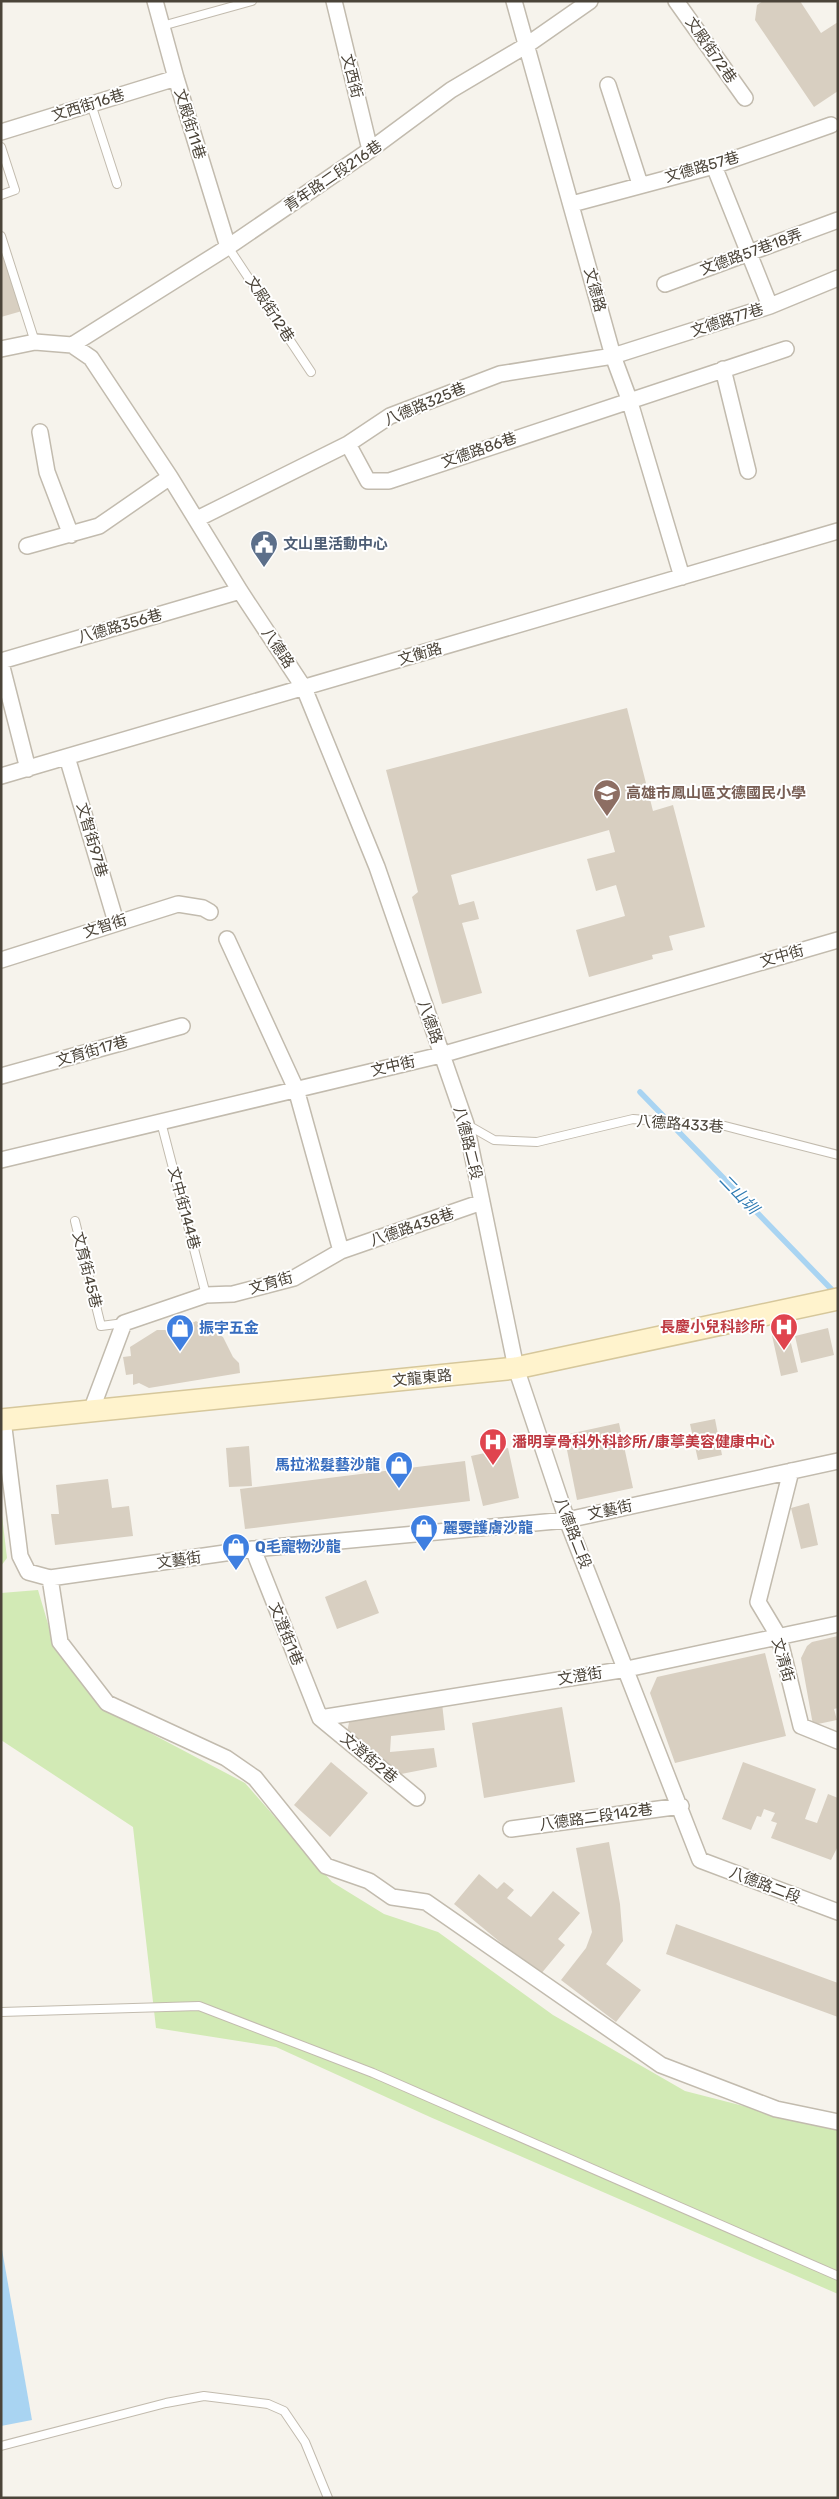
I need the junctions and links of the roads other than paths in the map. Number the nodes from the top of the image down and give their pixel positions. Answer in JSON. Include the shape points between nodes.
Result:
{"nodes":[{"id":1,"x":155,"y":1,"type":"edge"},
{"id":2,"x":252,"y":1,"type":"edge"},
{"id":3,"x":334,"y":1,"type":"edge"},
{"id":4,"x":514,"y":1,"type":"edge"},
{"id":5,"x":590,"y":1,"type":"edge"},
{"id":6,"x":676,"y":1,"type":"edge"},
{"id":7,"x":162,"y":26,"type":"junction"},
{"id":8,"x":527,"y":45,"type":"junction"},
{"id":9,"x":176,"y":78,"type":"junction"},
{"id":10,"x":608,"y":85,"type":"dead end"},
{"id":11,"x":745,"y":98,"type":"dead end"},
{"id":12,"x":91,"y":104,"type":"junction"},
{"id":13,"x":831,"y":125,"type":"dead end"},
{"id":14,"x":1,"y":132,"type":"edge"},
{"id":15,"x":1,"y":147,"type":"edge"},
{"id":16,"x":370,"y":150,"type":"junction"},
{"id":17,"x":714,"y":166,"type":"junction"},
{"id":18,"x":117,"y":184,"type":"dead end"},
{"id":19,"x":640,"y":184,"type":"junction"},
{"id":20,"x":1,"y":195,"type":"edge"},
{"id":21,"x":572,"y":204,"type":"junction"},
{"id":22,"x":838,"y":220,"type":"edge"},
{"id":23,"x":1,"y":236,"type":"edge"},
{"id":24,"x":228,"y":247,"type":"junction"},
{"id":25,"x":749,"y":253,"type":"junction"},
{"id":26,"x":838,"y":278,"type":"edge"},
{"id":27,"x":665,"y":284,"type":"dead end"},
{"id":28,"x":770,"y":306,"type":"junction"},
{"id":29,"x":35,"y":342,"type":"junction"},
{"id":30,"x":72,"y":345,"type":"junction"},
{"id":31,"x":786,"y":349,"type":"dead end"},
{"id":32,"x":1,"y":350,"type":"edge"},
{"id":33,"x":614,"y":356,"type":"junction"},
{"id":34,"x":724,"y":369,"type":"junction"},
{"id":35,"x":311,"y":372,"type":"dead end"},
{"id":36,"x":629,"y":399,"type":"junction"},
{"id":37,"x":40,"y":432,"type":"dead end"},
{"id":38,"x":348,"y":444,"type":"junction"},
{"id":39,"x":748,"y":471,"type":"dead end"},
{"id":40,"x":170,"y":477,"type":"junction"},
{"id":41,"x":197,"y":519,"type":"junction"},
{"id":42,"x":838,"y":531,"type":"edge"},
{"id":43,"x":71,"y":535,"type":"junction"},
{"id":44,"x":27,"y":546,"type":"dead end"},
{"id":45,"x":682,"y":577,"type":"junction"},
{"id":46,"x":240,"y":591,"type":"junction"},
{"id":47,"x":1,"y":662,"type":"edge"},
{"id":48,"x":304,"y":688,"type":"junction"},
{"id":49,"x":67,"y":757,"type":"junction"},
{"id":50,"x":28,"y":769,"type":"junction"},
{"id":51,"x":1,"y":776,"type":"edge"},
{"id":52,"x":210,"y":912,"type":"dead end"},
{"id":53,"x":116,"y":922,"type":"junction"},
{"id":54,"x":227,"y":939,"type":"dead end"},
{"id":55,"x":838,"y":940,"type":"edge"},
{"id":56,"x":1,"y":960,"type":"edge"},
{"id":57,"x":182,"y":1026,"type":"dead end"},
{"id":58,"x":441,"y":1055,"type":"junction"},
{"id":59,"x":1,"y":1076,"type":"edge"},
{"id":60,"x":296,"y":1089,"type":"junction"},
{"id":61,"x":161,"y":1122,"type":"junction"},
{"id":62,"x":466,"y":1124,"type":"junction"},
{"id":63,"x":838,"y":1155,"type":"edge"},
{"id":64,"x":1,"y":1160,"type":"edge"},
{"id":65,"x":482,"y":1202,"type":"junction"},
{"id":66,"x":75,"y":1221,"type":"dead end"},
{"id":67,"x":342,"y":1251,"type":"junction"},
{"id":68,"x":206,"y":1295,"type":"junction"},
{"id":69,"x":836,"y":1299,"type":"edge"},
{"id":70,"x":124,"y":1323,"type":"junction"},
{"id":71,"x":516,"y":1368,"type":"junction"},
{"id":72,"x":91,"y":1411,"type":"junction"},
{"id":73,"x":2,"y":1420,"type":"edge"},
{"id":74,"x":838,"y":1461,"type":"edge"},
{"id":75,"x":791,"y":1471,"type":"junction"},
{"id":76,"x":567,"y":1520,"type":"junction"},
{"id":77,"x":253,"y":1549,"type":"junction"},
{"id":78,"x":50,"y":1578,"type":"junction"},
{"id":79,"x":838,"y":1624,"type":"edge"},
{"id":80,"x":779,"y":1637,"type":"junction"},
{"id":81,"x":627,"y":1669,"type":"junction"},
{"id":82,"x":320,"y":1718,"type":"junction"},
{"id":83,"x":838,"y":1741,"type":"edge"},
{"id":84,"x":417,"y":1798,"type":"dead end"},
{"id":85,"x":680,"y":1806,"type":"junction"},
{"id":86,"x":510,"y":1829,"type":"dead end"},
{"id":87,"x":838,"y":1912,"type":"edge"},
{"id":88,"x":1,"y":2012,"type":"edge"},
{"id":89,"x":838,"y":2122,"type":"edge"},
{"id":90,"x":838,"y":2276,"type":"edge"},
{"id":91,"x":1,"y":2446,"type":"edge"},
{"id":92,"x":328,"y":2498,"type":"edge"}],
"edges":[{"from":1,"to":7,"type":"street","name":"文殿街11巷"},
{"from":2,"to":7,"type":"lane"},
{"from":3,"to":16,"type":"street","name":"文西街"},
{"from":4,"to":8,"type":"street","name":"文德路"},
{"from":5,"to":8,"type":"street","name":"青年路二段216巷"},
{"from":6,"to":11,"type":"street","name":"文殿街72巷"},
{"from":7,"to":9,"type":"street","name":"文殿街11巷"},
{"from":8,"to":16,"type":"street","name":"青年路二段216巷","via":[[451,90]]},
{"from":8,"to":21,"type":"street","name":"文德路"},
{"from":9,"to":12,"type":"street","name":"文西街16巷"},
{"from":9,"to":24,"type":"street","name":"文殿街11巷"},
{"from":10,"to":19,"type":"street"},
{"from":12,"to":14,"type":"street","name":"文西街16巷"},
{"from":12,"to":18,"type":"lane"},
{"from":13,"to":17,"type":"street","name":"文德路57巷"},
{"from":15,"to":20,"type":"lane","via":[[15,190]]},
{"from":16,"to":24,"type":"street","name":"青年路二段216巷"},
{"from":17,"to":19,"type":"street","name":"文德路57巷"},
{"from":17,"to":25,"type":"street"},
{"from":19,"to":21,"type":"street","name":"文德路57巷"},
{"from":21,"to":33,"type":"street","name":"文德路"},
{"from":22,"to":25,"type":"street","name":"文德路57巷18弄"},
{"from":23,"to":29,"type":"lane"},
{"from":24,"to":30,"type":"street","name":"青年路二段216巷"},
{"from":24,"to":35,"type":"lane","name":"文殿街12巷"},
{"from":25,"to":27,"type":"street","name":"文德路57巷18弄"},
{"from":25,"to":28,"type":"street"},
{"from":26,"to":28,"type":"street","name":"文德路77巷"},
{"from":28,"to":33,"type":"street","name":"文德路77巷"},
{"from":29,"to":30,"type":"street"},
{"from":29,"to":32,"type":"street"},
{"from":30,"to":40,"type":"street","name":"八德路","via":[[91,358]]},
{"from":31,"to":34,"type":"street"},
{"from":33,"to":36,"type":"street","name":"文德路"},
{"from":33,"to":38,"type":"street","name":"八德路325巷","via":[[500,374],[390,416]]},
{"from":34,"to":36,"type":"street"},
{"from":34,"to":39,"type":"street"},
{"from":36,"to":38,"type":"street","name":"文德路86巷","via":[[389,481],[368,481]]},
{"from":36,"to":45,"type":"street","name":"文德路"},
{"from":37,"to":43,"type":"street","via":[[47,472]]},
{"from":38,"to":41,"type":"street","name":"八德路325巷"},
{"from":40,"to":41,"type":"street","name":"八德路"},
{"from":40,"to":43,"type":"street","via":[[99,526]]},
{"from":41,"to":46,"type":"street","name":"八德路"},
{"from":42,"to":45,"type":"street","name":"文衡路"},
{"from":43,"to":44,"type":"street"},
{"from":45,"to":48,"type":"street","name":"文衡路"},
{"from":46,"to":47,"type":"street","name":"八德路356巷"},
{"from":46,"to":48,"type":"street","name":"八德路"},
{"from":47,"to":50,"type":"street"},
{"from":48,"to":49,"type":"street","name":"文衡路"},
{"from":48,"to":58,"type":"street","name":"八德路","via":[[377,866]]},
{"from":49,"to":50,"type":"street","name":"文衡路"},
{"from":49,"to":53,"type":"street","name":"文智街97巷"},
{"from":50,"to":51,"type":"street","name":"文衡路"},
{"from":52,"to":53,"type":"street","name":"文智街","via":[[178,904]]},
{"from":53,"to":56,"type":"street","name":"文智街"},
{"from":54,"to":60,"type":"street"},
{"from":55,"to":58,"type":"street","name":"文中街"},
{"from":57,"to":59,"type":"street","name":"文育街17巷"},
{"from":58,"to":60,"type":"street","name":"文中街"},
{"from":58,"to":62,"type":"street","name":"八德路二段"},
{"from":60,"to":61,"type":"street","name":"文中街"},
{"from":60,"to":67,"type":"street"},
{"from":61,"to":64,"type":"street","name":"文中街"},
{"from":61,"to":68,"type":"lane","name":"文中街144巷"},
{"from":62,"to":63,"type":"lane","name":"八德路433巷","via":[[494,1140],[537,1142],[633,1119],[725,1126]]},
{"from":62,"to":65,"type":"street","name":"八德路二段"},
{"from":65,"to":67,"type":"street","name":"八德路438巷"},
{"from":65,"to":71,"type":"street","name":"八德路二段"},
{"from":66,"to":70,"type":"lane","name":"文育街45巷","via":[[101,1326]]},
{"from":67,"to":68,"type":"street","name":"文育街","via":[[294,1278],[234,1294]]},
{"from":68,"to":70,"type":"street","name":"文育街"},
{"from":69,"to":71,"type":"street","name":"文龍東路"},
{"from":70,"to":72,"type":"street"},
{"from":71,"to":72,"type":"street","name":"文龍東路"},
{"from":71,"to":76,"type":"street","name":"八德路二段"},
{"from":72,"to":73,"type":"street","name":"文龍東路"},
{"from":73,"to":78,"type":"street","name":"文藝街","via":[[20,1556],[28,1572]]},
{"from":74,"to":75,"type":"street","name":"文藝街"},
{"from":75,"to":76,"type":"street","name":"文藝街"},
{"from":75,"to":80,"type":"street","name":"文清街","via":[[758,1602]]},
{"from":76,"to":77,"type":"street","name":"文藝街"},
{"from":76,"to":81,"type":"street","name":"八德路二段"},
{"from":77,"to":78,"type":"street","name":"文藝街"},
{"from":77,"to":82,"type":"street","name":"文澄街1巷"},
{"from":78,"to":89,"type":"street","via":[[60,1642],[108,1703],[226,1758],[254,1778],[326,1866],[369,1881],[392,1897],[426,1902],[661,2065],[776,2109]]},
{"from":79,"to":80,"type":"street","name":"文澄街"},
{"from":80,"to":81,"type":"street","name":"文澄街"},
{"from":80,"to":83,"type":"street","name":"文清街","via":[[801,1726]]},
{"from":81,"to":82,"type":"street","name":"文澄街"},
{"from":81,"to":85,"type":"street","name":"八德路二段"},
{"from":82,"to":84,"type":"street","name":"文澄街2巷"},
{"from":85,"to":86,"type":"street","name":"八德路二段142巷"},
{"from":85,"to":87,"type":"street","name":"八德路二段","via":[[700,1860]]},
{"from":88,"to":90,"type":"lane","via":[[199,2006],[373,2073]]},
{"from":91,"to":92,"type":"lane","via":[[204,2396],[268,2404],[284,2411],[305,2442]]}]}
